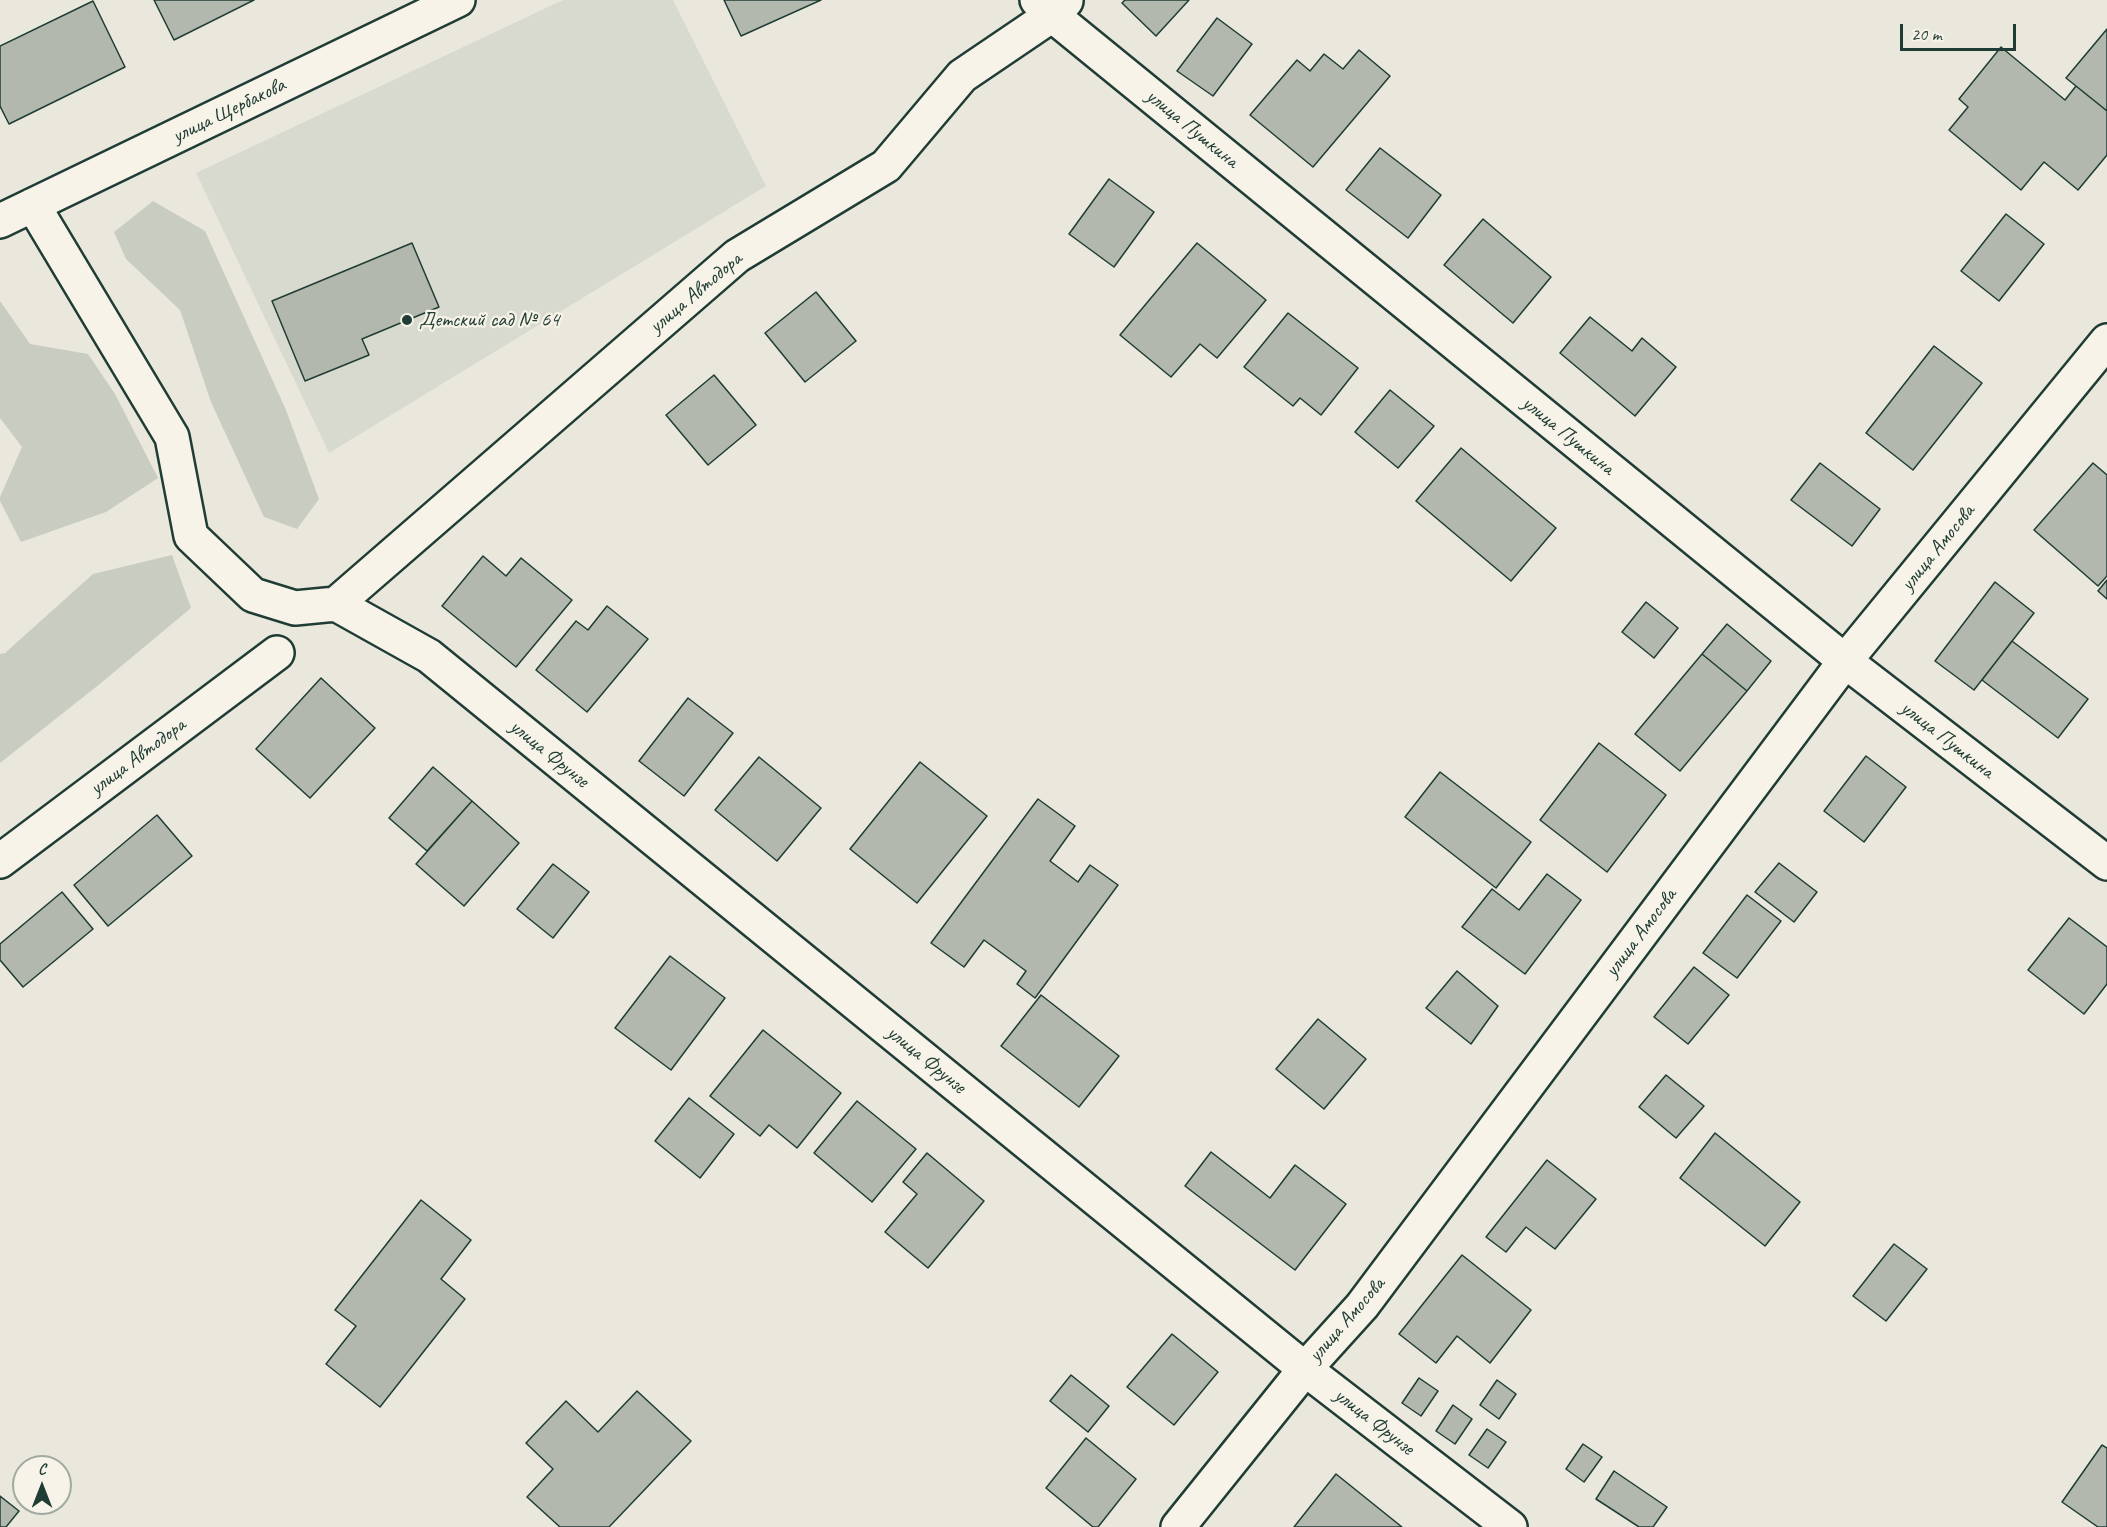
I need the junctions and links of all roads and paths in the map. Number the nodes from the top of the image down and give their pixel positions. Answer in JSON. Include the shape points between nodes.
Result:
{"nodes":[{"id":1,"x":458,"y":0,"type":"edge"},
{"id":2,"x":1052,"y":5,"type":"edge"},
{"id":3,"x":33,"y":205,"type":"junction"},
{"id":4,"x":0,"y":221,"type":"edge"},
{"id":5,"x":2107,"y":341,"type":"edge"},
{"id":6,"x":336,"y":604,"type":"junction"},
{"id":7,"x":277,"y":653,"type":"dead end"},
{"id":8,"x":1845,"y":661,"type":"junction"},
{"id":9,"x":0,"y":861,"type":"edge"},
{"id":10,"x":2107,"y":863,"type":"edge"},
{"id":11,"x":1305,"y":1369,"type":"junction"},
{"id":12,"x":1178,"y":1527,"type":"edge"},
{"id":13,"x":1510,"y":1527,"type":"edge"}],
"edges":[{"from":1,"to":3,"type":"street","name":"улица Щербакова"},
{"from":2,"to":6,"type":"street","name":"улица Автодора","via":[[962,76],[886,166],[737,256]]},
{"from":2,"to":8,"type":"street","name":"улица Пушкина"},
{"from":3,"to":4,"type":"street","name":"улица Щербакова"},
{"from":3,"to":6,"type":"street","via":[[172,437],[192,536],[253,595],[295,608]]},
{"from":5,"to":8,"type":"street","name":"улица Амосова"},
{"from":6,"to":11,"type":"street","name":"улица Фрунзе","via":[[429,656]]},
{"from":7,"to":9,"type":"street","name":"улица Автодора"},
{"from":8,"to":10,"type":"street","name":"улица Пушкина"},
{"from":8,"to":11,"type":"street","name":"улица Амосова","via":[[1362,1306]]},
{"from":11,"to":12,"type":"street","name":"улица Амосова"},
{"from":11,"to":13,"type":"street","name":"улица Фрунзе"}]}
